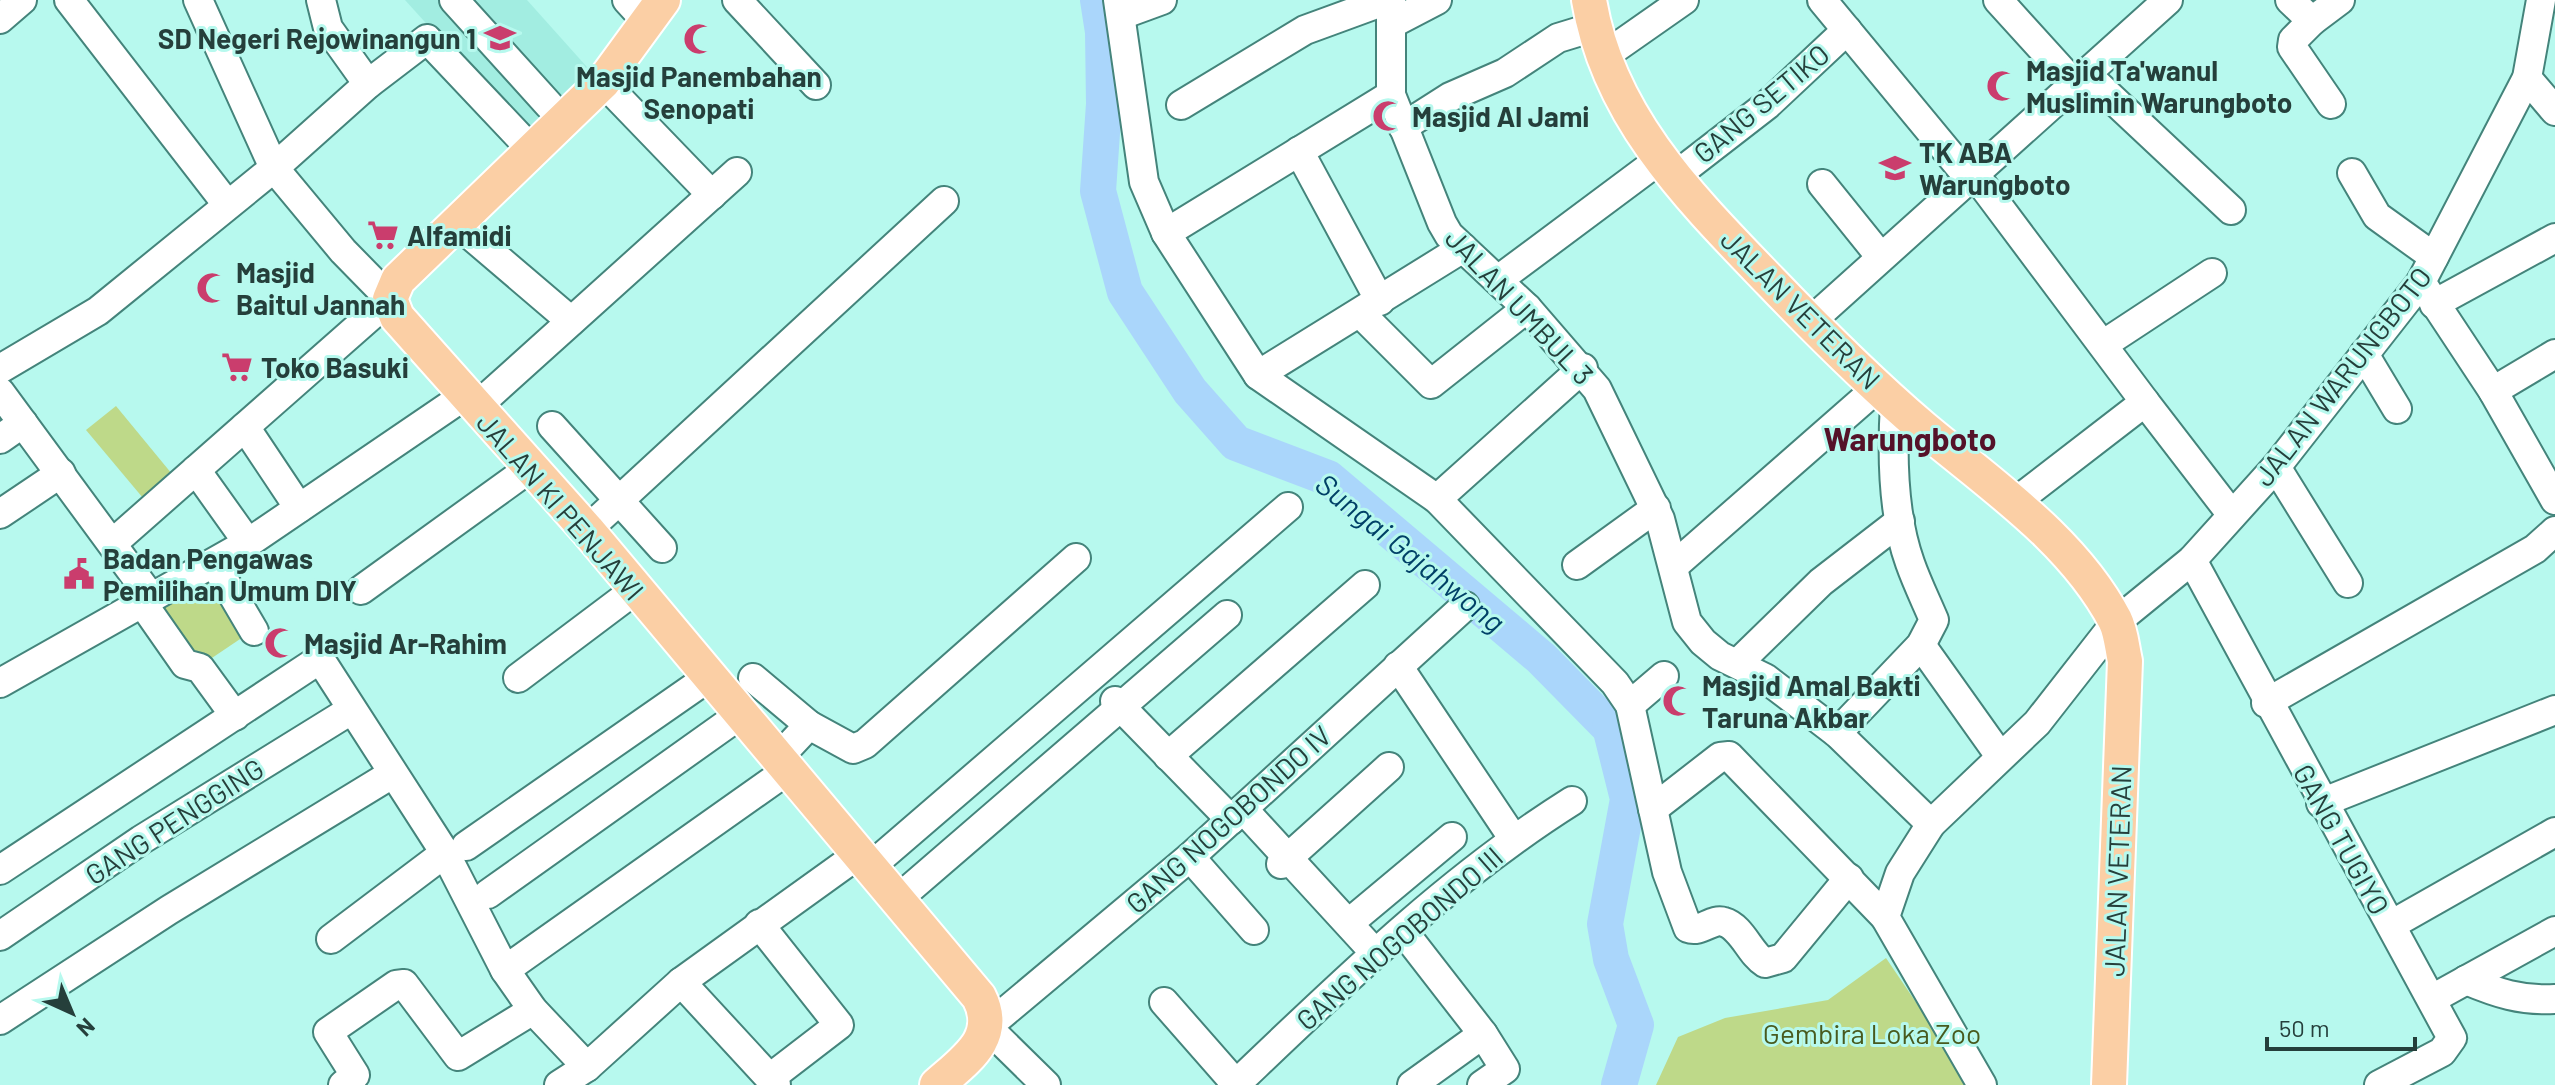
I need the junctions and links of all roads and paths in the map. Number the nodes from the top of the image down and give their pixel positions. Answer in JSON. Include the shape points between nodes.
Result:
{"nodes":[{"id":1,"x":22,"y":0,"type":"edge"},
{"id":2,"x":69,"y":0,"type":"edge"},
{"id":3,"x":321,"y":0,"type":"edge"},
{"id":4,"x":454,"y":0,"type":"edge"},
{"id":5,"x":737,"y":0,"type":"edge"},
{"id":6,"x":1162,"y":0,"type":"edge"},
{"id":7,"x":1437,"y":0,"type":"edge"},
{"id":8,"x":1684,"y":0,"type":"edge"},
{"id":9,"x":1822,"y":0,"type":"edge"},
{"id":10,"x":1998,"y":0,"type":"edge"},
{"id":11,"x":2168,"y":0,"type":"edge"},
{"id":12,"x":2290,"y":0,"type":"edge"},
{"id":13,"x":2340,"y":0,"type":"edge"},
{"id":14,"x":2541,"y":0,"type":"edge"},
{"id":15,"x":203,"y":2,"type":"edge"},
{"id":16,"x":646,"y":8,"type":"edge"},
{"id":17,"x":1119,"y":8,"type":"edge"},
{"id":18,"x":1389,"y":8,"type":"edge"},
{"id":19,"x":0,"y":19,"type":"edge"},
{"id":20,"x":2312,"y":21,"type":"junction"},
{"id":21,"x":1596,"y":28,"type":"edge"},
{"id":22,"x":1847,"y":30,"type":"junction"},
{"id":23,"x":2527,"y":78,"type":"junction"},
{"id":24,"x":2081,"y":80,"type":"junction"},
{"id":25,"x":603,"y":82,"type":"junction"},
{"id":26,"x":368,"y":84,"type":"junction"},
{"id":27,"x":816,"y":85,"type":"dead end"},
{"id":28,"x":1391,"y":95,"type":"junction"},
{"id":29,"x":2331,"y":104,"type":"dead end"},
{"id":30,"x":1181,"y":105,"type":"dead end"},
{"id":31,"x":2555,"y":111,"type":"edge"},
{"id":32,"x":557,"y":113,"type":"junction"},
{"id":33,"x":1403,"y":127,"type":"junction"},
{"id":34,"x":531,"y":149,"type":"junction"},
{"id":35,"x":1299,"y":151,"type":"junction"},
{"id":36,"x":274,"y":168,"type":"junction"},
{"id":37,"x":1666,"y":168,"type":"junction"},
{"id":38,"x":737,"y":172,"type":"dead end"},
{"id":39,"x":2352,"y":173,"type":"dead end"},
{"id":40,"x":1973,"y":177,"type":"junction"},
{"id":41,"x":1822,"y":184,"type":"dead end"},
{"id":42,"x":712,"y":195,"type":"junction"},
{"id":43,"x":944,"y":201,"type":"dead end"},
{"id":44,"x":226,"y":203,"type":"junction"},
{"id":45,"x":2231,"y":210,"type":"dead end"},
{"id":46,"x":455,"y":222,"type":"junction"},
{"id":47,"x":1166,"y":233,"type":"junction"},
{"id":48,"x":2555,"y":238,"type":"edge"},
{"id":49,"x":1463,"y":248,"type":"junction"},
{"id":50,"x":1880,"y":256,"type":"junction"},
{"id":51,"x":2212,"y":273,"type":"dead end"},
{"id":52,"x":1498,"y":280,"type":"junction"},
{"id":53,"x":2430,"y":281,"type":"junction"},
{"id":54,"x":390,"y":299,"type":"junction"},
{"id":55,"x":1371,"y":307,"type":"junction"},
{"id":56,"x":1527,"y":308,"type":"junction"},
{"id":57,"x":571,"y":321,"type":"junction"},
{"id":58,"x":1810,"y":322,"type":"junction"},
{"id":59,"x":2104,"y":344,"type":"junction"},
{"id":60,"x":2364,"y":354,"type":"junction"},
{"id":61,"x":2555,"y":354,"type":"edge"},
{"id":62,"x":1583,"y":368,"type":"junction"},
{"id":63,"x":0,"y":369,"type":"edge"},
{"id":64,"x":1258,"y":375,"type":"junction"},
{"id":65,"x":2493,"y":391,"type":"junction"},
{"id":66,"x":0,"y":392,"type":"edge"},
{"id":67,"x":1886,"y":395,"type":"junction"},
{"id":68,"x":470,"y":402,"type":"junction"},
{"id":69,"x":2145,"y":402,"type":"junction"},
{"id":70,"x":2397,"y":409,"type":"dead end"},
{"id":71,"x":552,"y":426,"type":"dead end"},
{"id":72,"x":245,"y":427,"type":"junction"},
{"id":73,"x":12,"y":431,"type":"edge"},
{"id":74,"x":2276,"y":467,"type":"junction"},
{"id":75,"x":530,"y":468,"type":"junction"},
{"id":76,"x":196,"y":470,"type":"junction"},
{"id":77,"x":61,"y":473,"type":"junction"},
{"id":78,"x":620,"y":499,"type":"junction"},
{"id":79,"x":1437,"y":499,"type":"junction"},
{"id":80,"x":2555,"y":500,"type":"edge"},
{"id":81,"x":2014,"y":503,"type":"junction"},
{"id":82,"x":1288,"y":507,"type":"dead end"},
{"id":83,"x":299,"y":508,"type":"junction"},
{"id":84,"x":1656,"y":508,"type":"junction"},
{"id":85,"x":0,"y":514,"type":"edge"},
{"id":86,"x":2232,"y":515,"type":"junction"},
{"id":87,"x":1900,"y":521,"type":"junction"},
{"id":88,"x":587,"y":530,"type":"junction"},
{"id":89,"x":2555,"y":531,"type":"edge"},
{"id":90,"x":113,"y":543,"type":"junction"},
{"id":91,"x":248,"y":543,"type":"junction"},
{"id":92,"x":662,"y":548,"type":"dead end"},
{"id":93,"x":1076,"y":558,"type":"dead end"},
{"id":94,"x":2192,"y":560,"type":"junction"},
{"id":95,"x":214,"y":563,"type":"junction"},
{"id":96,"x":1577,"y":565,"type":"dead end"},
{"id":97,"x":1675,"y":565,"type":"junction"},
{"id":98,"x":2348,"y":583,"type":"dead end"},
{"id":99,"x":1365,"y":585,"type":"dead end"},
{"id":100,"x":361,"y":590,"type":"dead end"},
{"id":101,"x":635,"y":590,"type":"junction"},
{"id":102,"x":146,"y":599,"type":"junction"},
{"id":103,"x":1465,"y":606,"type":"dead end"},
{"id":104,"x":1227,"y":615,"type":"dead end"},
{"id":105,"x":2116,"y":622,"type":"junction"},
{"id":106,"x":254,"y":631,"type":"dead end"},
{"id":107,"x":1921,"y":645,"type":"junction"},
{"id":108,"x":1739,"y":662,"type":"junction"},
{"id":109,"x":1398,"y":666,"type":"junction"},
{"id":110,"x":1664,"y":676,"type":"dead end"},
{"id":111,"x":709,"y":677,"type":"junction"},
{"id":112,"x":518,"y":678,"type":"dead end"},
{"id":113,"x":753,"y":678,"type":"dead end"},
{"id":114,"x":0,"y":683,"type":"edge"},
{"id":115,"x":1107,"y":692,"type":"junction"},
{"id":116,"x":2266,"y":703,"type":"junction"},
{"id":117,"x":1630,"y":705,"type":"junction"},
{"id":118,"x":351,"y":710,"type":"junction"},
{"id":119,"x":2555,"y":710,"type":"edge"},
{"id":120,"x":741,"y":714,"type":"junction"},
{"id":121,"x":235,"y":716,"type":"junction"},
{"id":122,"x":809,"y":725,"type":"junction"},
{"id":123,"x":1837,"y":733,"type":"junction"},
{"id":124,"x":1168,"y":756,"type":"junction"},
{"id":125,"x":2000,"y":756,"type":"junction"},
{"id":126,"x":783,"y":764,"type":"junction"},
{"id":127,"x":1389,"y":767,"type":"dead end"},
{"id":128,"x":392,"y":774,"type":"junction"},
{"id":129,"x":1572,"y":801,"type":"dead end"},
{"id":130,"x":2321,"y":803,"type":"junction"},
{"id":131,"x":1653,"y":809,"type":"junction"},
{"id":132,"x":1237,"y":814,"type":"junction"},
{"id":133,"x":1931,"y":824,"type":"junction"},
{"id":134,"x":2555,"y":832,"type":"edge"},
{"id":135,"x":1452,"y":837,"type":"dead end"},
{"id":136,"x":1513,"y":838,"type":"junction"},
{"id":137,"x":456,"y":849,"type":"junction"},
{"id":138,"x":1190,"y":857,"type":"junction"},
{"id":139,"x":864,"y":861,"type":"junction"},
{"id":140,"x":1284,"y":861,"type":"junction"},
{"id":141,"x":0,"y":870,"type":"edge"},
{"id":142,"x":1849,"y":878,"type":"junction"},
{"id":143,"x":488,"y":894,"type":"dead end"},
{"id":144,"x":899,"y":898,"type":"junction"},
{"id":145,"x":1885,"y":917,"type":"junction"},
{"id":146,"x":1349,"y":923,"type":"junction"},
{"id":147,"x":759,"y":924,"type":"junction"},
{"id":148,"x":2391,"y":925,"type":"junction"},
{"id":149,"x":1254,"y":930,"type":"dead end"},
{"id":150,"x":1403,"y":931,"type":"junction"},
{"id":151,"x":2555,"y":931,"type":"edge"},
{"id":152,"x":0,"y":936,"type":"edge"},
{"id":153,"x":331,"y":939,"type":"dead end"},
{"id":154,"x":1376,"y":954,"type":"junction"},
{"id":155,"x":505,"y":970,"type":"junction"},
{"id":156,"x":2466,"y":980,"type":"junction"},
{"id":157,"x":681,"y":982,"type":"junction"},
{"id":158,"x":2432,"y":999,"type":"junction"},
{"id":159,"x":2555,"y":999,"type":"edge"},
{"id":160,"x":1164,"y":1002,"type":"dead end"},
{"id":161,"x":533,"y":1010,"type":"junction"},
{"id":162,"x":0,"y":1020,"type":"edge"},
{"id":163,"x":987,"y":1027,"type":"junction"},
{"id":164,"x":1483,"y":1034,"type":"junction"},
{"id":165,"x":575,"y":1078,"type":"edge"},
{"id":166,"x":773,"y":1082,"type":"edge"},
{"id":167,"x":1242,"y":1082,"type":"edge"},
{"id":168,"x":343,"y":1085,"type":"edge"},
{"id":169,"x":937,"y":1085,"type":"edge"},
{"id":170,"x":1046,"y":1085,"type":"edge"},
{"id":171,"x":1412,"y":1085,"type":"edge"},
{"id":172,"x":1482,"y":1085,"type":"edge"},
{"id":173,"x":1982,"y":1085,"type":"edge"},
{"id":174,"x":2109,"y":1085,"type":"edge"},
{"id":175,"x":2379,"y":1085,"type":"edge"}],
"edges":[{"from":1,"to":19,"type":"street"},
{"from":2,"to":44,"type":"street"},
{"from":3,"to":26,"type":"street","via":[[327,26]]},
{"from":4,"to":32,"type":"street"},
{"from":5,"to":27,"type":"street"},
{"from":6,"to":17,"type":"street"},
{"from":7,"to":18,"type":"street"},
{"from":8,"to":21,"type":"street"},
{"from":9,"to":22,"type":"street"},
{"from":10,"to":24,"type":"street"},
{"from":11,"to":24,"type":"street"},
{"from":12,"to":20,"type":"street"},
{"from":13,"to":20,"type":"street"},
{"from":14,"to":23,"type":"street","name":"JALAN WARUNGBOTO"},
{"from":15,"to":36,"type":"street"},
{"from":16,"to":25,"type":"main road"},
{"from":17,"to":47,"type":"street","via":[[1144,182]]},
{"from":18,"to":28,"type":"street","name":"JALAN UMBUL 3"},
{"from":18,"to":30,"type":"street","via":[[1305,30]]},
{"from":20,"to":29,"type":"street","via":[[2292,47]]},
{"from":21,"to":33,"type":"street","via":[[1558,38]]},
{"from":21,"to":37,"type":"main road","name":"JALAN VETERAN","via":[[1626,108]]},
{"from":22,"to":37,"type":"street","name":"GANG SETIKO","via":[[1767,105]]},
{"from":22,"to":40,"type":"street","name":"GANG SETIKO"},
{"from":23,"to":31,"type":"street"},
{"from":23,"to":53,"type":"street","name":"JALAN WARUNGBOTO"},
{"from":24,"to":40,"type":"street"},
{"from":24,"to":45,"type":"street"},
{"from":25,"to":32,"type":"main road"},
{"from":25,"to":42,"type":"street"},
{"from":26,"to":34,"type":"street","via":[[428,39]]},
{"from":26,"to":36,"type":"street"},
{"from":28,"to":33,"type":"street","name":"JALAN UMBUL 3"},
{"from":28,"to":35,"type":"street"},
{"from":32,"to":34,"type":"main road"},
{"from":33,"to":49,"type":"street","name":"JALAN UMBUL 3","via":[[1442,223]]},
{"from":34,"to":46,"type":"main road"},
{"from":35,"to":47,"type":"street"},
{"from":35,"to":55,"type":"street"},
{"from":36,"to":44,"type":"street"},
{"from":36,"to":54,"type":"street"},
{"from":37,"to":52,"type":"street","name":"GANG SETIKO"},
{"from":37,"to":58,"type":"main road","name":"JALAN VETERAN"},
{"from":38,"to":42,"type":"street"},
{"from":39,"to":53,"type":"street"},
{"from":40,"to":50,"type":"street"},
{"from":40,"to":59,"type":"street","name":"GANG SETIKO"},
{"from":41,"to":50,"type":"street"},
{"from":42,"to":57,"type":"street"},
{"from":43,"to":78,"type":"street"},
{"from":44,"to":63,"type":"street","via":[[98,311]]},
{"from":46,"to":54,"type":"main road","via":[[398,280]]},
{"from":46,"to":57,"type":"street"},
{"from":47,"to":64,"type":"street"},
{"from":48,"to":53,"type":"street"},
{"from":49,"to":52,"type":"street","name":"JALAN UMBUL 3"},
{"from":49,"to":55,"type":"street"},
{"from":50,"to":58,"type":"street"},
{"from":51,"to":59,"type":"street"},
{"from":52,"to":56,"type":"street","name":"JALAN UMBUL 3"},
{"from":53,"to":60,"type":"street","name":"JALAN WARUNGBOTO"},
{"from":53,"to":65,"type":"street"},
{"from":54,"to":68,"type":"main road","name":"JALAN KI PENJAWI","via":[[397,317]]},
{"from":54,"to":72,"type":"street"},
{"from":55,"to":56,"type":"street","via":[[1431,384]]},
{"from":55,"to":64,"type":"street"},
{"from":56,"to":62,"type":"street","name":"JALAN UMBUL 3"},
{"from":57,"to":68,"type":"street"},
{"from":58,"to":67,"type":"main road","name":"JALAN VETERAN"},
{"from":59,"to":69,"type":"street","name":"GANG SETIKO"},
{"from":60,"to":70,"type":"street"},
{"from":60,"to":74,"type":"street","name":"JALAN WARUNGBOTO"},
{"from":61,"to":65,"type":"street"},
{"from":62,"to":79,"type":"street"},
{"from":62,"to":84,"type":"street","name":"JALAN UMBUL 3"},
{"from":64,"to":79,"type":"street"},
{"from":65,"to":80,"type":"street"},
{"from":66,"to":73,"type":"street"},
{"from":67,"to":81,"type":"main road","name":"JALAN VETERAN"},
{"from":67,"to":87,"type":"street"},
{"from":67,"to":97,"type":"street"},
{"from":68,"to":75,"type":"main road","name":"JALAN KI PENJAWI"},
{"from":68,"to":83,"type":"street"},
{"from":69,"to":81,"type":"street"},
{"from":69,"to":86,"type":"street","name":"GANG SETIKO"},
{"from":71,"to":78,"type":"street"},
{"from":72,"to":76,"type":"street"},
{"from":72,"to":83,"type":"street"},
{"from":73,"to":77,"type":"street"},
{"from":74,"to":86,"type":"street","name":"JALAN WARUNGBOTO"},
{"from":74,"to":98,"type":"street"},
{"from":75,"to":88,"type":"main road","name":"JALAN KI PENJAWI"},
{"from":75,"to":100,"type":"street"},
{"from":76,"to":90,"type":"street"},
{"from":76,"to":91,"type":"street"},
{"from":77,"to":85,"type":"street"},
{"from":77,"to":90,"type":"street"},
{"from":78,"to":88,"type":"street"},
{"from":78,"to":92,"type":"street"},
{"from":79,"to":117,"type":"street","via":[[1615,683]]},
{"from":81,"to":105,"type":"main road","name":"JALAN VETERAN","via":[[2076,564]]},
{"from":82,"to":115,"type":"street"},
{"from":83,"to":91,"type":"street"},
{"from":84,"to":96,"type":"street"},
{"from":84,"to":97,"type":"street","name":"JALAN UMBUL 3"},
{"from":86,"to":94,"type":"street","name":"JALAN WARUNGBOTO"},
{"from":87,"to":107,"type":"street","via":[[1909,561],[1934,620]]},
{"from":87,"to":108,"type":"street","via":[[1821,582]]},
{"from":88,"to":101,"type":"main road","name":"JALAN KI PENJAWI"},
{"from":89,"to":116,"type":"street","via":[[2535,549]]},
{"from":90,"to":102,"type":"street"},
{"from":91,"to":95,"type":"street"},
{"from":93,"to":122,"type":"street","via":[[865,744],[853,749]]},
{"from":94,"to":105,"type":"street","name":"JALAN WARUNGBOTO"},
{"from":94,"to":116,"type":"street","name":"GANG TUGIYO"},
{"from":95,"to":102,"type":"street"},
{"from":95,"to":106,"type":"street"},
{"from":97,"to":108,"type":"street","name":"JALAN UMBUL 3","via":[[1687,622],[1720,656]]},
{"from":99,"to":124,"type":"street"},
{"from":101,"to":111,"type":"main road","name":"JALAN KI PENJAWI"},
{"from":101,"to":112,"type":"street"},
{"from":102,"to":114,"type":"street"},
{"from":102,"to":121,"type":"street","via":[[185,664],[200,668]]},
{"from":103,"to":109,"type":"street","name":"GANG NOGOBONDO IV"},
{"from":104,"to":115,"type":"street"},
{"from":105,"to":125,"type":"street","name":"JALAN WARUNGBOTO","via":[[2037,723]]},
{"from":105,"to":174,"type":"main road","name":"JALAN VETERAN","via":[[2125,661]]},
{"from":107,"to":123,"type":"street"},
{"from":107,"to":125,"type":"street"},
{"from":108,"to":123,"type":"street","name":"JALAN UMBUL 3"},
{"from":109,"to":132,"type":"street","name":"GANG NOGOBONDO IV"},
{"from":109,"to":136,"type":"street"},
{"from":110,"to":117,"type":"street"},
{"from":111,"to":120,"type":"main road","name":"JALAN KI PENJAWI"},
{"from":111,"to":137,"type":"street"},
{"from":113,"to":122,"type":"street"},
{"from":115,"to":124,"type":"street"},
{"from":115,"to":139,"type":"street"},
{"from":115,"to":144,"type":"street"},
{"from":116,"to":130,"type":"street","name":"GANG TUGIYO"},
{"from":117,"to":131,"type":"street"},
{"from":118,"to":121,"type":"street","via":[[320,659]]},
{"from":118,"to":128,"type":"street"},
{"from":118,"to":152,"type":"street","name":"GANG PENGGING","via":[[141,840]]},
{"from":119,"to":130,"type":"street"},
{"from":120,"to":126,"type":"main road","name":"JALAN KI PENJAWI"},
{"from":120,"to":143,"type":"street"},
{"from":121,"to":141,"type":"street"},
{"from":122,"to":126,"type":"street"},
{"from":123,"to":133,"type":"street","name":"JALAN UMBUL 3"},
{"from":124,"to":132,"type":"street"},
{"from":125,"to":133,"type":"street","name":"JALAN WARUNGBOTO"},
{"from":126,"to":139,"type":"main road","name":"JALAN KI PENJAWI"},
{"from":126,"to":155,"type":"street"},
{"from":127,"to":140,"type":"street"},
{"from":128,"to":137,"type":"street"},
{"from":128,"to":162,"type":"street"},
{"from":129,"to":136,"type":"street","name":"GANG NOGOBONDO III"},
{"from":130,"to":148,"type":"street","name":"GANG TUGIYO"},
{"from":131,"to":142,"type":"street","via":[[1720,757],[1729,756]]},
{"from":131,"to":142,"type":"street","via":[[1667,872],[1688,928],[1729,924],[1765,963],[1783,958]]},
{"from":132,"to":138,"type":"street","name":"GANG NOGOBONDO IV"},
{"from":132,"to":140,"type":"street"},
{"from":133,"to":145,"type":"street","name":"JALAN WARUNGBOTO","via":[[1900,873]]},
{"from":134,"to":148,"type":"street"},
{"from":135,"to":146,"type":"street"},
{"from":136,"to":150,"type":"street","name":"GANG NOGOBONDO III"},
{"from":137,"to":153,"type":"street"},
{"from":137,"to":155,"type":"street"},
{"from":138,"to":149,"type":"street"},
{"from":138,"to":163,"type":"street","name":"GANG NOGOBONDO IV"},
{"from":139,"to":144,"type":"main road","name":"JALAN KI PENJAWI"},
{"from":139,"to":147,"type":"street"},
{"from":140,"to":146,"type":"street"},
{"from":142,"to":145,"type":"street"},
{"from":144,"to":163,"type":"main road","name":"JALAN KI PENJAWI","via":[[979,997]]},
{"from":145,"to":173,"type":"street"},
{"from":146,"to":154,"type":"street"},
{"from":147,"to":157,"type":"street"},
{"from":147,"to":166,"type":"street","via":[[839,1025]]},
{"from":148,"to":158,"type":"street","name":"GANG TUGIYO"},
{"from":150,"to":154,"type":"street","name":"GANG NOGOBONDO III"},
{"from":150,"to":164,"type":"street"},
{"from":151,"to":156,"type":"street"},
{"from":154,"to":167,"type":"street","name":"GANG NOGOBONDO III"},
{"from":155,"to":161,"type":"street"},
{"from":156,"to":158,"type":"street"},
{"from":156,"to":159,"type":"street","via":[[2503,996]]},
{"from":157,"to":165,"type":"street"},
{"from":157,"to":166,"type":"street"},
{"from":158,"to":175,"type":"street","name":"GANG TUGIYO","via":[[2452,1042]]},
{"from":160,"to":167,"type":"street"},
{"from":161,"to":165,"type":"street"},
{"from":161,"to":168,"type":"street","via":[[458,1056],[404,984],[396,985],[328,1032],[355,1075]]},
{"from":163,"to":169,"type":"main road","via":[[982,1044]]},
{"from":163,"to":170,"type":"street"},
{"from":164,"to":171,"type":"street"},
{"from":164,"to":172,"type":"street","via":[[1505,1069]]}]}
